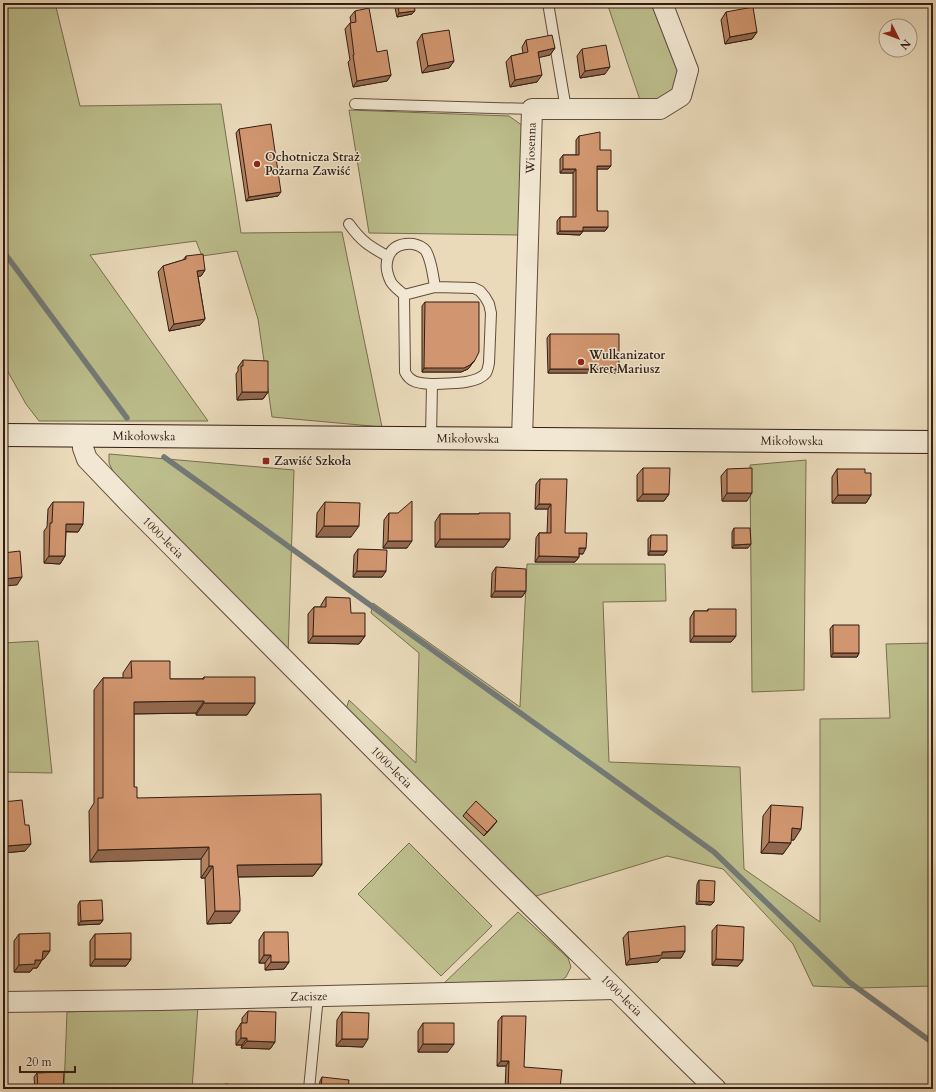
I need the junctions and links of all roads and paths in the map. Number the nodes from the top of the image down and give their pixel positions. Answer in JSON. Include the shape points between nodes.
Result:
{"nodes":[{"id":1,"x":548,"y":3,"type":"edge"},
{"id":2,"x":662,"y":3,"type":"edge"},
{"id":3,"x":355,"y":104,"type":"dead end"},
{"id":4,"x":532,"y":109,"type":"junction"},
{"id":5,"x":566,"y":109,"type":"junction"},
{"id":6,"x":349,"y":224,"type":"dead end"},
{"id":7,"x":387,"y":256,"type":"junction"},
{"id":8,"x":435,"y":287,"type":"junction"},
{"id":9,"x":404,"y":295,"type":"junction"},
{"id":10,"x":432,"y":384,"type":"junction"},
{"id":11,"x":3,"y":435,"type":"edge"},
{"id":12,"x":82,"y":436,"type":"junction"},
{"id":13,"x":431,"y":438,"type":"junction"},
{"id":14,"x":522,"y":439,"type":"junction"},
{"id":15,"x":933,"y":442,"type":"edge"},
{"id":16,"x":615,"y":989,"type":"junction"},
{"id":17,"x":318,"y":996,"type":"junction"},
{"id":18,"x":3,"y":1002,"type":"edge"},
{"id":19,"x":309,"y":1089,"type":"edge"},
{"id":20,"x":716,"y":1089,"type":"edge"}],
"edges":[{"from":1,"to":5,"type":"lane"},
{"from":2,"to":5,"type":"street","name":"Wiosenna","via":[[688,70],[681,96],[660,109]]},
{"from":3,"to":4,"type":"lane"},
{"from":4,"to":5,"type":"street","name":"Wiosenna"},
{"from":4,"to":14,"type":"street","name":"Wiosenna"},
{"from":6,"to":7,"type":"lane","via":[[359,238]]},
{"from":7,"to":8,"type":"lane","via":[[396,246],[418,245],[425,250],[430,260]]},
{"from":7,"to":9,"type":"lane","via":[[386,269],[392,283]]},
{"from":8,"to":9,"type":"lane"},
{"from":8,"to":10,"type":"lane","via":[[474,288],[485,297],[490,313],[489,364],[487,371],[474,380]]},
{"from":9,"to":10,"type":"lane","via":[[405,372],[414,382]]},
{"from":10,"to":13,"type":"lane"},
{"from":11,"to":12,"type":"main road","name":"Mikołowska"},
{"from":12,"to":13,"type":"main road","name":"Mikołowska"},
{"from":12,"to":16,"type":"street","name":"1000-lecia","via":[[87,459],[106,479]]},
{"from":13,"to":14,"type":"main road","name":"Mikołowska"},
{"from":14,"to":15,"type":"main road","name":"Mikołowska"},
{"from":16,"to":17,"type":"street","name":"Zacisze"},
{"from":16,"to":20,"type":"street","name":"1000-lecia"},
{"from":17,"to":18,"type":"street","name":"Zacisze"},
{"from":17,"to":19,"type":"lane"}]}
